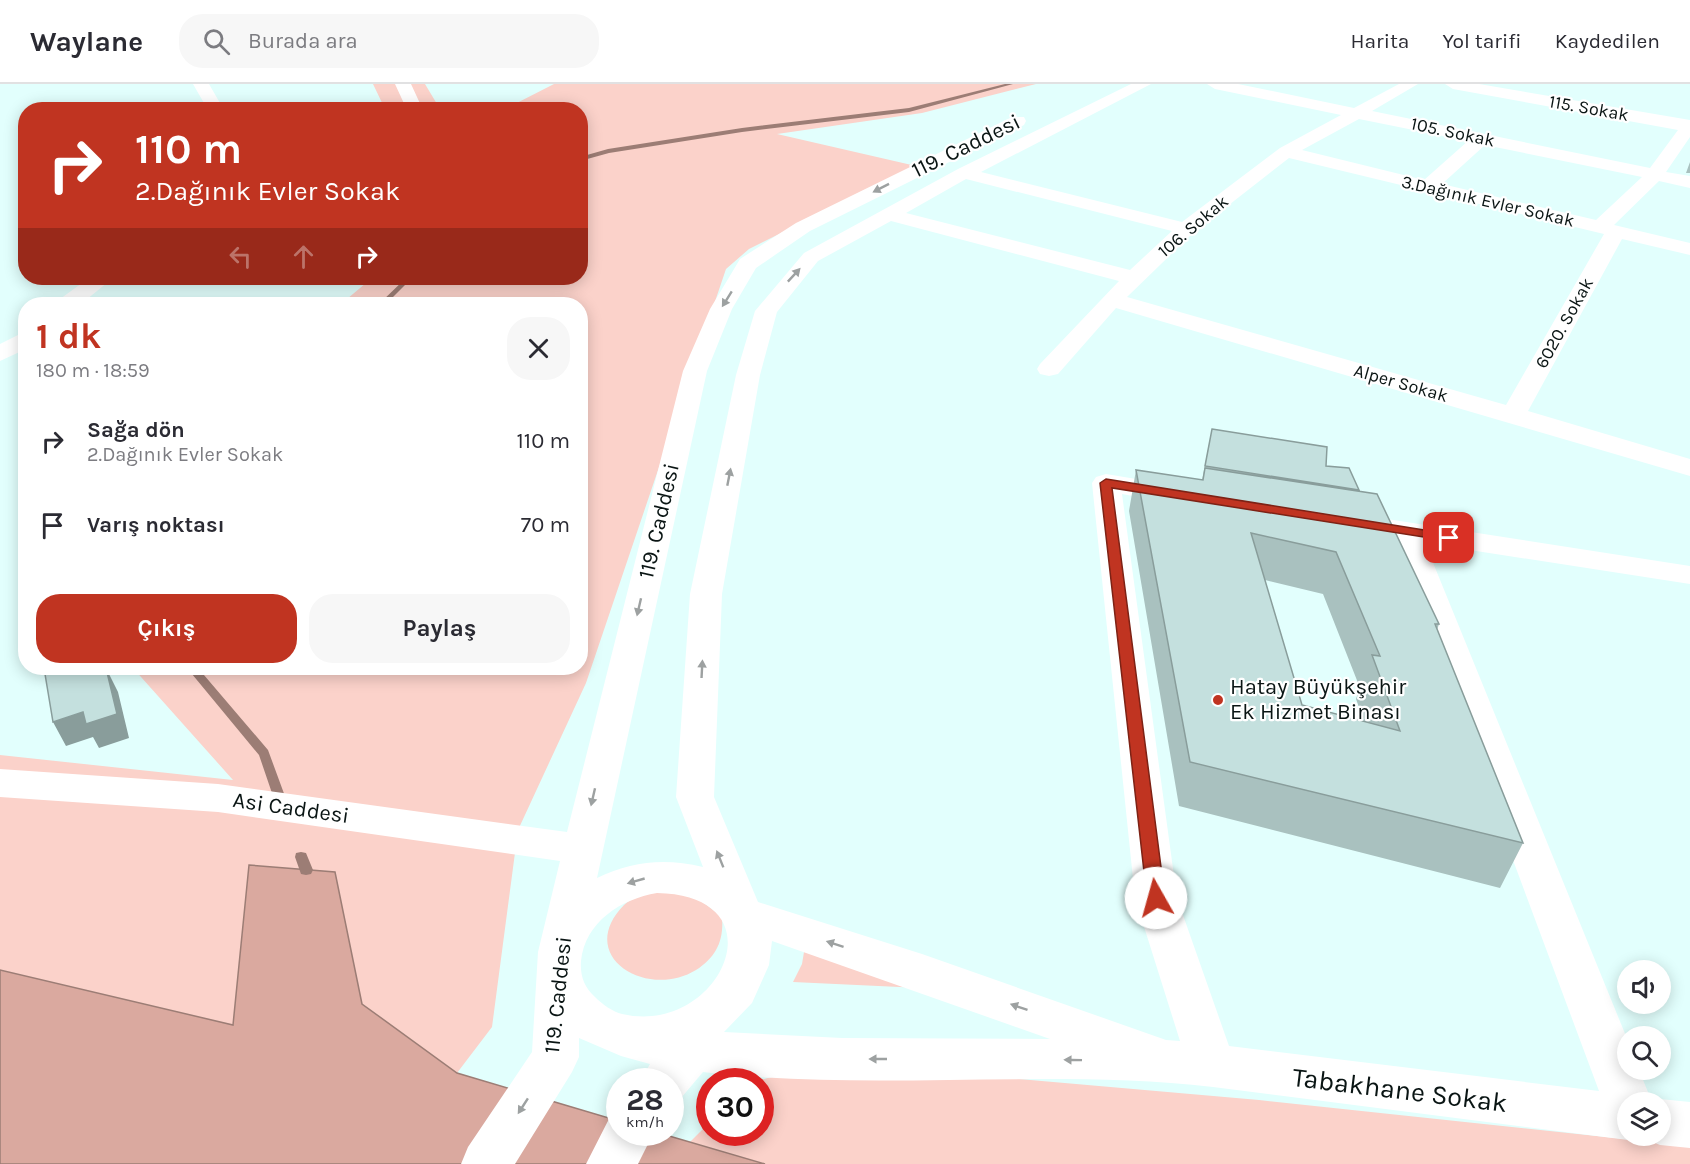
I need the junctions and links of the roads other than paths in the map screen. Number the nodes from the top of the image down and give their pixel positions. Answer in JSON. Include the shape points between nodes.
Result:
{"nodes":[{"id":1,"x":201,"y":84,"type":"edge"},
{"id":2,"x":403,"y":84,"type":"edge"},
{"id":3,"x":1106,"y":84,"type":"edge"},
{"id":4,"x":1143,"y":84,"type":"edge"},
{"id":5,"x":1215,"y":84,"type":"edge"},
{"id":6,"x":1410,"y":84,"type":"edge"},
{"id":7,"x":1453,"y":84,"type":"edge"},
{"id":8,"x":211,"y":102,"type":"edge"},
{"id":9,"x":411,"y":102,"type":"edge"},
{"id":10,"x":1361,"y":113,"type":"junction"},
{"id":11,"x":1690,"y":126,"type":"edge"},
{"id":12,"x":1482,"y":138,"type":"junction"},
{"id":13,"x":1286,"y":152,"type":"junction"},
{"id":14,"x":964,"y":173,"type":"junction"},
{"id":15,"x":1655,"y":176,"type":"junction"},
{"id":16,"x":1690,"y":182,"type":"edge"},
{"id":17,"x":1427,"y":187,"type":"junction"},
{"id":18,"x":888,"y":214,"type":"junction"},
{"id":19,"x":1186,"y":229,"type":"junction"},
{"id":20,"x":1607,"y":229,"type":"junction"},
{"id":21,"x":1690,"y":249,"type":"edge"},
{"id":22,"x":1134,"y":278,"type":"junction"},
{"id":23,"x":93,"y":285,"type":"edge"},
{"id":24,"x":77,"y":297,"type":"edge"},
{"id":25,"x":1111,"y":300,"type":"junction"},
{"id":26,"x":18,"y":343,"type":"edge"},
{"id":27,"x":0,"y":354,"type":"edge"},
{"id":28,"x":1049,"y":369,"type":"dead end"},
{"id":29,"x":1513,"y":415,"type":"junction"},
{"id":30,"x":1690,"y":468,"type":"edge"},
{"id":31,"x":1209,"y":500,"type":"edge"},
{"id":32,"x":1313,"y":516,"type":"edge"},
{"id":33,"x":1405,"y":531,"type":"junction"},
{"id":34,"x":1690,"y":575,"type":"edge"},
{"id":35,"x":0,"y":783,"type":"edge"},
{"id":36,"x":581,"y":849,"type":"junction"},
{"id":37,"x":742,"y":914,"type":"junction"},
{"id":38,"x":559,"y":954,"type":"junction"},
{"id":39,"x":738,"y":990,"type":"junction"},
{"id":40,"x":621,"y":1035,"type":"junction"},
{"id":41,"x":1193,"y":1064,"type":"junction"},
{"id":42,"x":679,"y":1066,"type":"edge"},
{"id":43,"x":1624,"y":1092,"type":"edge"},
{"id":44,"x":1617,"y":1117,"type":"edge"},
{"id":45,"x":1671,"y":1123,"type":"edge"},
{"id":46,"x":1690,"y":1125,"type":"edge"},
{"id":47,"x":621,"y":1146,"type":"edge"},
{"id":48,"x":486,"y":1164,"type":"edge"},
{"id":49,"x":611,"y":1164,"type":"edge"}],
"edges":[{"from":1,"to":8,"type":"street"},
{"from":2,"to":9,"type":"street"},
{"from":3,"to":36,"type":"street","name":"119. Caddesi","one_way":true,"via":[[951,153],[803,227],[748,264],[721,309],[695,371]]},
{"from":4,"to":14,"type":"street","name":"119. Caddesi"},
{"from":5,"to":10,"type":"street","name":"105. Sokak"},
{"from":6,"to":10,"type":"street","name":"106. Sokak"},
{"from":7,"to":11,"type":"street","name":"115. Sokak"},
{"from":10,"to":12,"type":"street","name":"105. Sokak"},
{"from":10,"to":13,"type":"street","name":"106. Sokak"},
{"from":11,"to":15,"type":"street","name":"6020. Sokak"},
{"from":12,"to":15,"type":"street","name":"105. Sokak"},
{"from":12,"to":17,"type":"street"},
{"from":13,"to":17,"type":"street","name":"3.Dağınık Evler Sokak"},
{"from":13,"to":19,"type":"street","name":"106. Sokak"},
{"from":14,"to":18,"type":"street","name":"119. Caddesi"},
{"from":14,"to":19,"type":"street"},
{"from":15,"to":16,"type":"street","name":"105. Sokak"},
{"from":15,"to":20,"type":"street","name":"6020. Sokak"},
{"from":17,"to":20,"type":"street","name":"3.Dağınık Evler Sokak"},
{"from":18,"to":22,"type":"street"},
{"from":37,"to":18,"type":"street","name":"119. Caddesi","one_way":true,"via":[[695,797],[706,594],[748,375],[766,311],[785,285],[811,257]]},
{"from":19,"to":22,"type":"street","name":"106. Sokak"},
{"from":20,"to":21,"type":"street","name":"3.Dağınık Evler Sokak"},
{"from":20,"to":29,"type":"street","name":"6020. Sokak"},
{"from":22,"to":25,"type":"street","name":"106. Sokak"},
{"from":23,"to":24,"type":"street"},
{"from":25,"to":28,"type":"street","name":"106. Sokak"},
{"from":25,"to":29,"type":"street","name":"Alper Sokak"},
{"from":26,"to":27,"type":"street"},
{"from":29,"to":30,"type":"street","name":"Alper Sokak"},
{"from":31,"to":41,"type":"street","via":[[1106,483],[1156,898]]},
{"from":32,"to":33,"type":"street"},
{"from":33,"to":34,"type":"street"},
{"from":33,"to":43,"type":"street"},
{"from":35,"to":36,"type":"street","name":"Asi Caddesi","via":[[218,798]]},
{"from":36,"to":38,"type":"street","name":"119. Caddesi"},
{"from":37,"to":38,"type":"street","one_way":true,"via":[[725,894],[700,881],[672,876],[642,878],[612,888],[587,906],[568,928]]},
{"from":37,"to":39,"type":"street","via":[[751,946],[750,963]]},
{"from":41,"to":37,"type":"street","one_way":true},
{"from":38,"to":40,"type":"street","via":[[559,981],[570,1005],[592,1024]]},
{"from":38,"to":48,"type":"street","name":"119. Caddesi","one_way":true,"via":[[555,1057]]},
{"from":39,"to":40,"type":"street","via":[[716,1012],[687,1029],[654,1037]]},
{"from":39,"to":42,"type":"street"},
{"from":40,"to":42,"type":"street"},
{"from":41,"to":42,"type":"street","one_way":true,"via":[[808,1059]]},
{"from":41,"to":44,"type":"street","name":"Tabakhane Sokak"},
{"from":45,"to":46,"type":"street"},
{"from":47,"to":49,"type":"street"}]}
